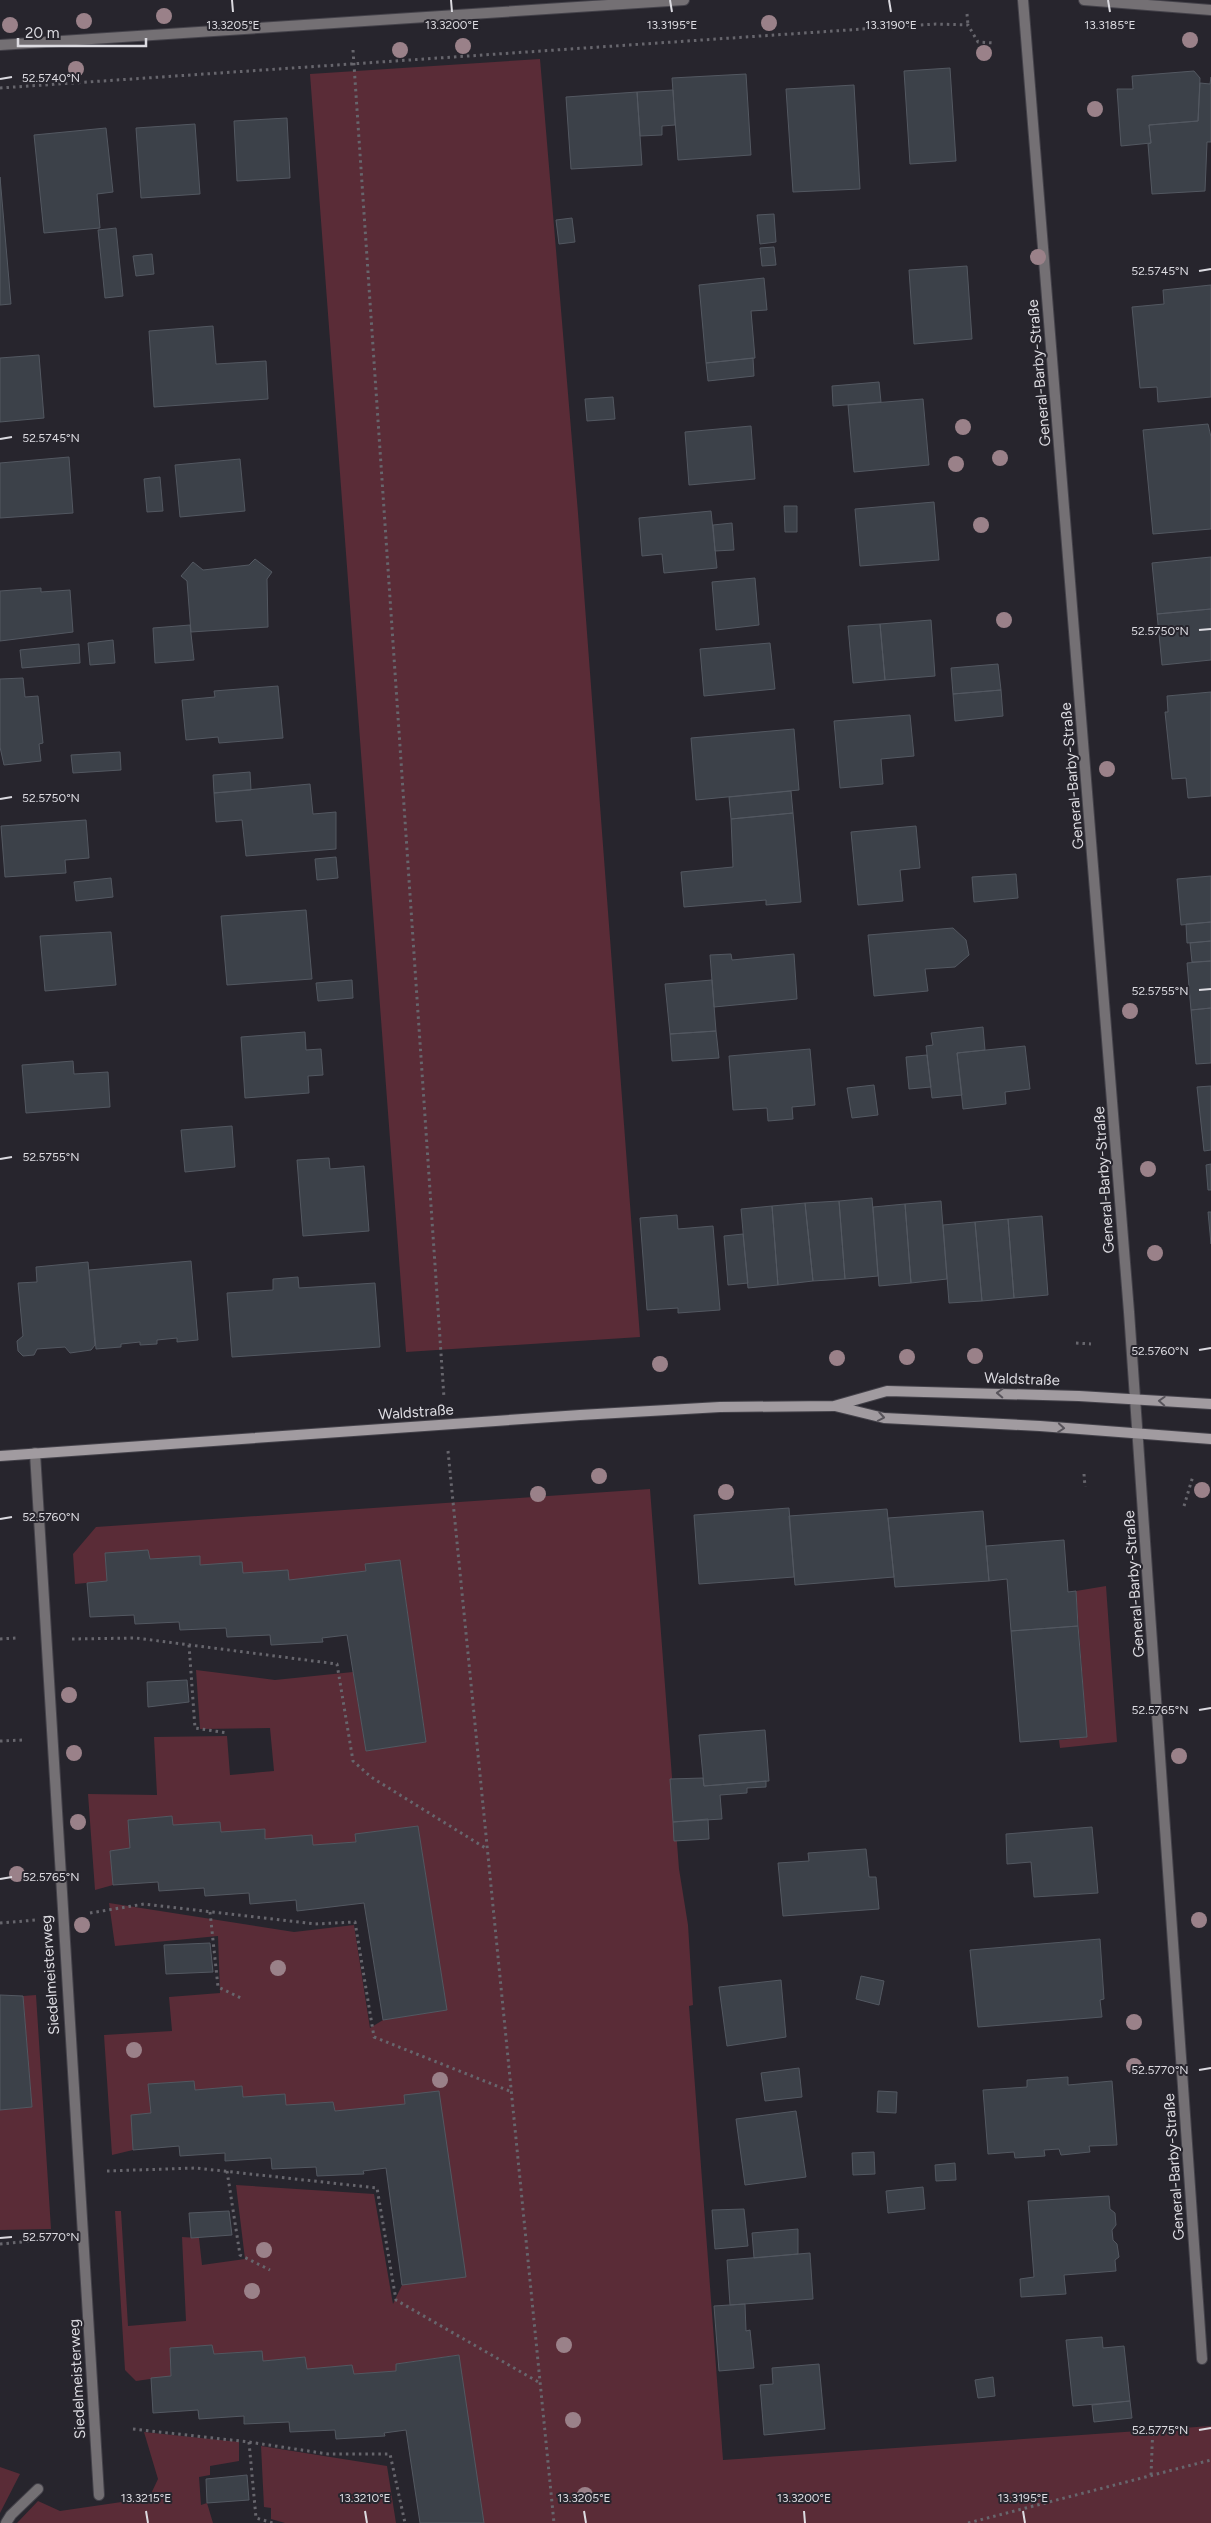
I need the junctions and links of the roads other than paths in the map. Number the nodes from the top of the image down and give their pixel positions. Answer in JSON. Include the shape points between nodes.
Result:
{"nodes":[{"id":1,"x":684,"y":0,"type":"edge"},
{"id":2,"x":1023,"y":0,"type":"edge"},
{"id":3,"x":1084,"y":0,"type":"edge"},
{"id":4,"x":1211,"y":10,"type":"edge"},
{"id":5,"x":0,"y":46,"type":"edge"},
{"id":6,"x":1136,"y":1399,"type":"junction"},
{"id":7,"x":1211,"y":1404,"type":"edge"},
{"id":8,"x":834,"y":1406,"type":"junction"},
{"id":9,"x":1138,"y":1434,"type":"junction"},
{"id":10,"x":1211,"y":1439,"type":"edge"},
{"id":11,"x":35,"y":1453,"type":"junction"},
{"id":12,"x":0,"y":1456,"type":"edge"},
{"id":13,"x":1202,"y":2359,"type":"dead end"},
{"id":14,"x":38,"y":2488,"type":"dead end"},
{"id":15,"x":98,"y":2495,"type":"dead end"},
{"id":16,"x":6,"y":2523,"type":"edge"}],
"edges":[{"from":1,"to":5,"type":"street"},
{"from":2,"to":6,"type":"street","name":"General-Barby-Straße"},
{"from":3,"to":4,"type":"street"},
{"from":7,"to":6,"type":"main road","name":"Waldstraße","one_way":true},
{"from":6,"to":8,"type":"main road","name":"Waldstraße","one_way":true,"via":[[887,1391]]},
{"from":6,"to":9,"type":"street","name":"General-Barby-Straße"},
{"from":8,"to":9,"type":"main road","name":"Waldstraße","one_way":true,"via":[[884,1418]]},
{"from":8,"to":11,"type":"main road","name":"Waldstraße","via":[[590,1415]]},
{"from":9,"to":10,"type":"main road","name":"Waldstraße"},
{"from":9,"to":13,"type":"street","name":"General-Barby-Straße"},
{"from":11,"to":12,"type":"main road","name":"Waldstraße"},
{"from":11,"to":15,"type":"street","name":"Siedelmeisterweg","via":[[63,1962],[82,2206]]},
{"from":14,"to":16,"type":"street"}]}
